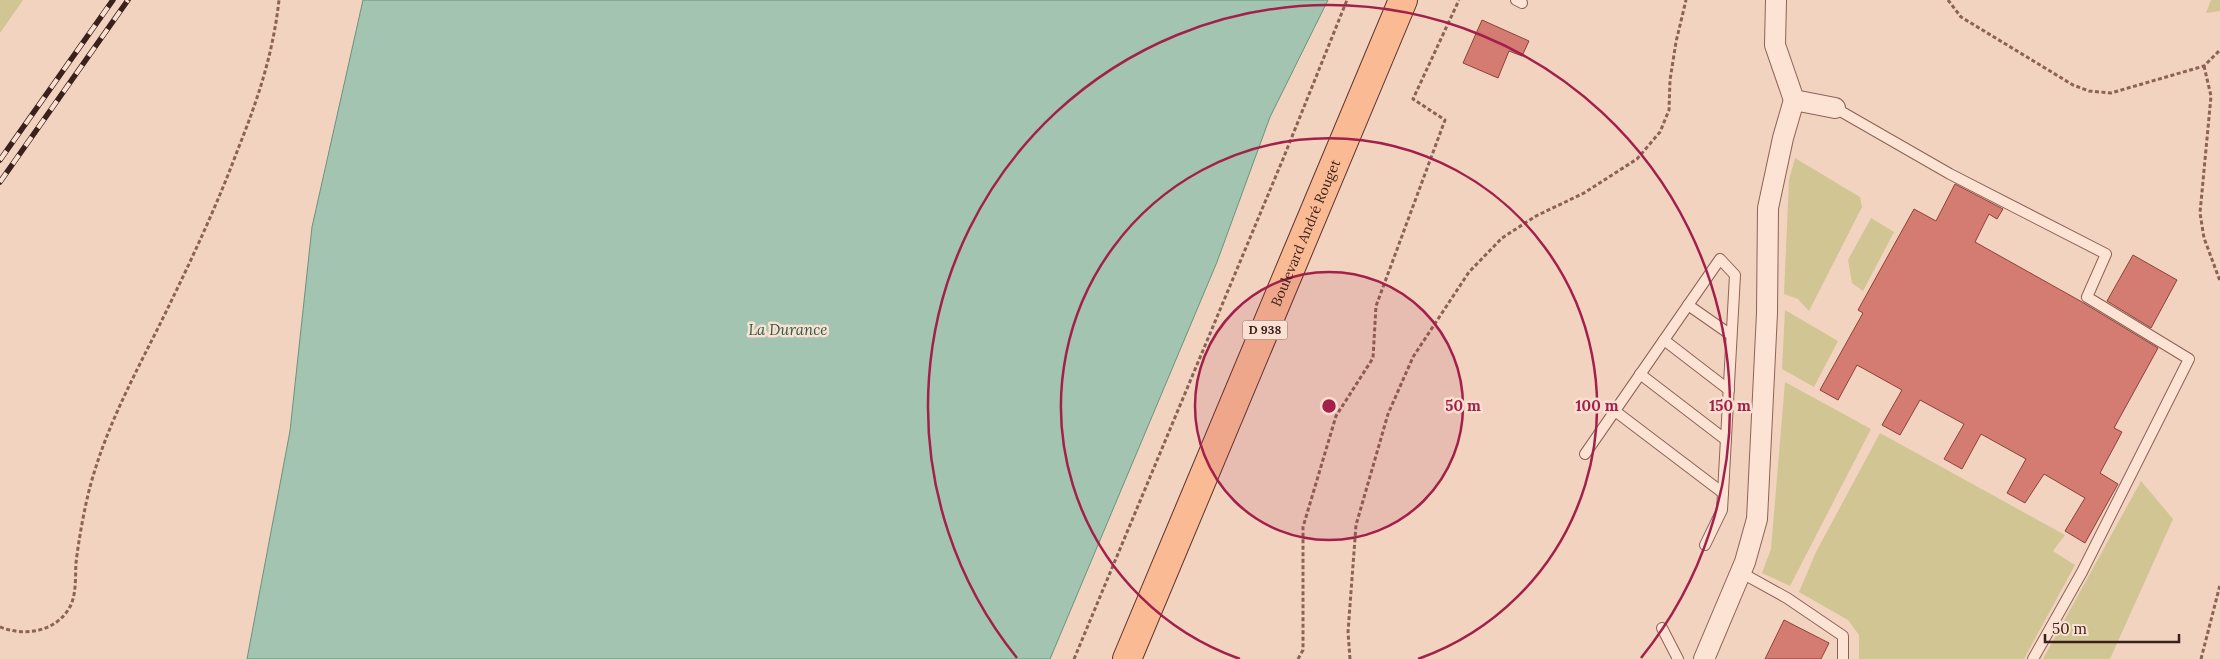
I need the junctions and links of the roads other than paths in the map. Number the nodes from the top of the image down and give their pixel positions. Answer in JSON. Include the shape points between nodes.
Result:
{"nodes":[{"id":1,"x":1404,"y":0,"type":"edge"},
{"id":2,"x":1776,"y":0,"type":"edge"},
{"id":3,"x":1794,"y":100,"type":"junction"},
{"id":4,"x":1835,"y":108,"type":"joint"},
{"id":5,"x":1688,"y":305,"type":"junction"},
{"id":6,"x":1731,"y":335,"type":"junction"},
{"id":7,"x":1664,"y":340,"type":"junction"},
{"id":8,"x":1640,"y":374,"type":"junction"},
{"id":9,"x":1729,"y":390,"type":"junction"},
{"id":10,"x":1615,"y":412,"type":"junction"},
{"id":11,"x":1726,"y":440,"type":"junction"},
{"id":12,"x":1585,"y":454,"type":"dead end"},
{"id":13,"x":1723,"y":494,"type":"junction"},
{"id":14,"x":1705,"y":545,"type":"dead end"},
{"id":15,"x":1740,"y":572,"type":"junction"},
{"id":16,"x":1662,"y":628,"type":"dead end"},
{"id":17,"x":1127,"y":659,"type":"edge"},
{"id":18,"x":1678,"y":659,"type":"edge"},
{"id":19,"x":1704,"y":659,"type":"edge"},
{"id":20,"x":1842,"y":659,"type":"edge"},
{"id":21,"x":2034,"y":659,"type":"edge"}],
"edges":[{"from":1,"to":17,"type":"main road","name":"Boulevard André Rouget","number":"D 938"},
{"from":2,"to":3,"type":"street","via":[[1775,45]]},
{"from":3,"to":4,"type":"street"},
{"from":3,"to":15,"type":"street","via":[[1768,208],[1757,519]]},
{"from":4,"to":21,"type":"lane","via":[[1950,174],[2106,254],[2087,297],[2188,359],[2082,572]]},
{"from":5,"to":6,"type":"lane"},
{"from":5,"to":6,"type":"lane","via":[[1720,259],[1734,275]]},
{"from":5,"to":7,"type":"lane"},
{"from":6,"to":9,"type":"lane"},
{"from":7,"to":8,"type":"lane"},
{"from":7,"to":9,"type":"lane"},
{"from":8,"to":10,"type":"lane"},
{"from":8,"to":11,"type":"lane"},
{"from":9,"to":11,"type":"lane"},
{"from":10,"to":12,"type":"lane"},
{"from":10,"to":13,"type":"lane"},
{"from":11,"to":13,"type":"lane"},
{"from":13,"to":14,"type":"lane","via":[[1722,510]]},
{"from":15,"to":19,"type":"street"},
{"from":15,"to":20,"type":"lane","via":[[1787,598],[1843,636]]},
{"from":16,"to":18,"type":"lane"}]}
